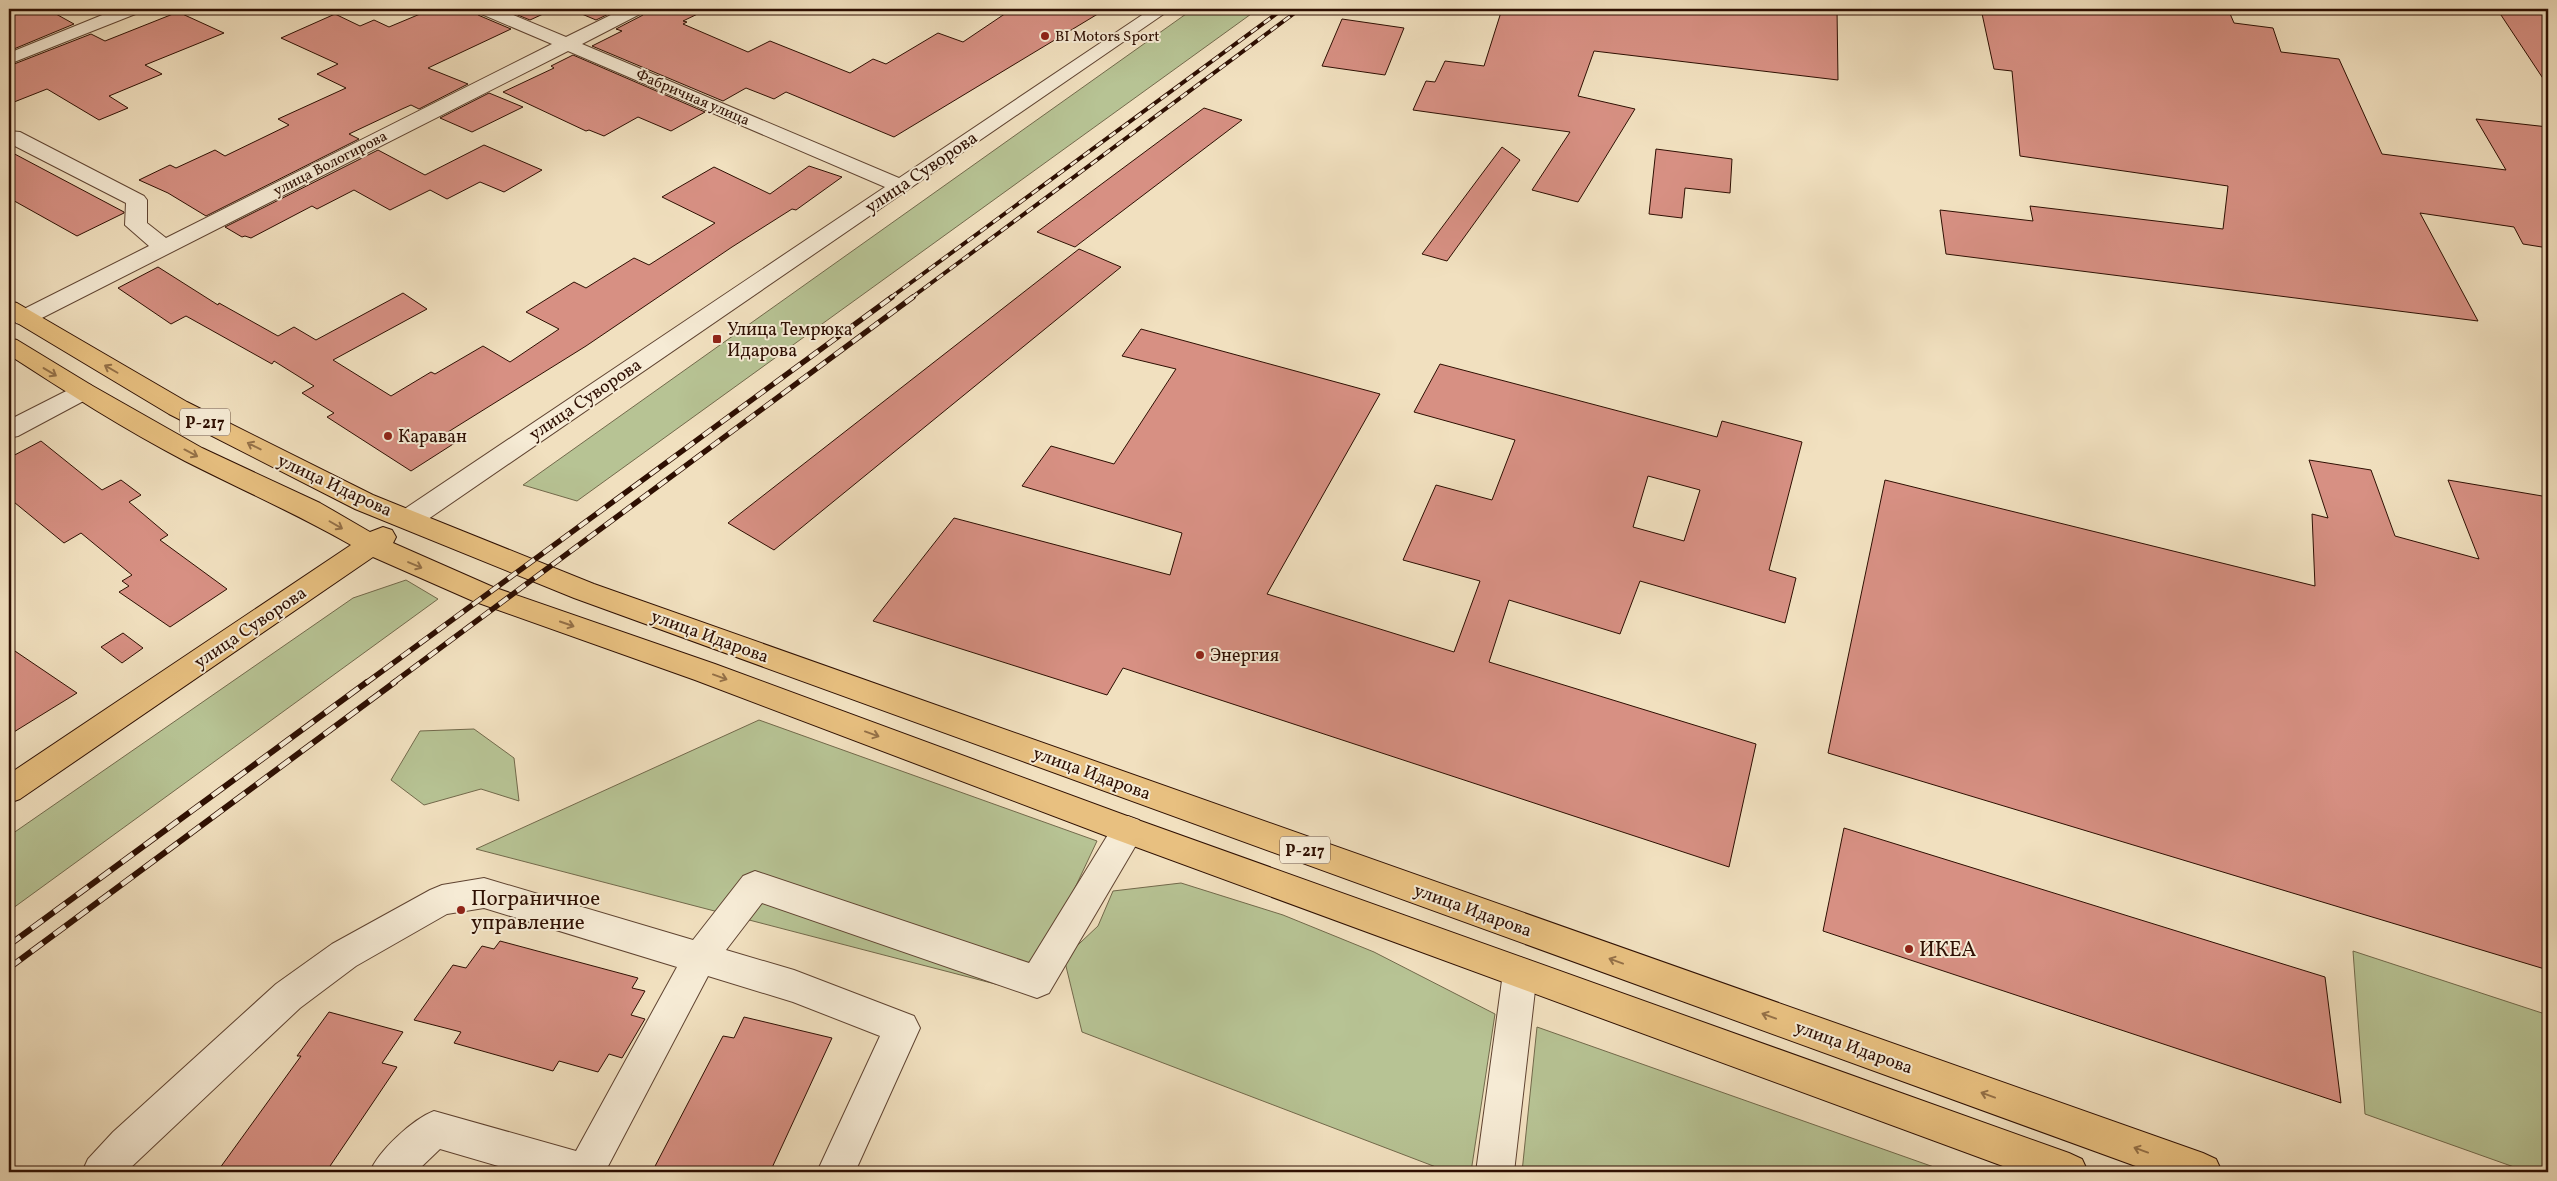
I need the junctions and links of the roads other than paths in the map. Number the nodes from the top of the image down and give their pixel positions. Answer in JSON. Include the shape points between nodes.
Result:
{"nodes":[{"id":1,"x":132,"y":9,"type":"edge"},
{"id":2,"x":485,"y":9,"type":"edge"},
{"id":3,"x":636,"y":9,"type":"edge"},
{"id":4,"x":1162,"y":9,"type":"edge"},
{"id":5,"x":568,"y":43,"type":"junction"},
{"id":6,"x":9,"y":59,"type":"edge"},
{"id":7,"x":9,"y":137,"type":"edge"},
{"id":8,"x":901,"y":186,"type":"junction"},
{"id":9,"x":164,"y":247,"type":"junction"},
{"id":10,"x":16,"y":313,"type":"edge"},
{"id":11,"x":9,"y":345,"type":"edge"},
{"id":12,"x":82,"y":391,"type":"junction"},
{"id":13,"x":9,"y":430,"type":"edge"},
{"id":14,"x":409,"y":519,"type":"junction"},
{"id":15,"x":371,"y":545,"type":"junction"},
{"id":16,"x":9,"y":790,"type":"edge"},
{"id":17,"x":1128,"y":830,"type":"junction"},
{"id":18,"x":700,"y":958,"type":"junction"},
{"id":19,"x":1520,"y":973,"type":"junction"},
{"id":20,"x":101,"y":1172,"type":"edge"},
{"id":21,"x":389,"y":1172,"type":"edge"},
{"id":22,"x":584,"y":1172,"type":"edge"},
{"id":23,"x":836,"y":1172,"type":"edge"},
{"id":24,"x":1495,"y":1172,"type":"edge"},
{"id":25,"x":2068,"y":1172,"type":"edge"},
{"id":26,"x":2203,"y":1172,"type":"edge"}],
"edges":[{"from":1,"to":6,"type":"street"},
{"from":2,"to":5,"type":"street","name":"Фабричная улица"},
{"from":3,"to":5,"type":"street","name":"улица Вологирова"},
{"from":4,"to":8,"type":"street","name":"улица Суворова"},
{"from":5,"to":8,"type":"street","name":"Фабричная улица"},
{"from":5,"to":9,"type":"street","name":"улица Вологирова"},
{"from":7,"to":9,"type":"street","via":[[13,136],[138,200],[136,225]]},
{"from":8,"to":14,"type":"street","name":"улица Суворова"},
{"from":9,"to":10,"type":"street","name":"улица Вологирова"},
{"from":14,"to":10,"type":"main road","name":"улица Идарова","number":"Р-217","one_way":true,"via":[[364,502],[178,408]]},
{"from":11,"to":12,"type":"main road","name":"улица Идарова","number":"Р-217","one_way":true},
{"from":12,"to":13,"type":"street"},
{"from":12,"to":15,"type":"main road","name":"улица Идарова","number":"Р-217","one_way":true,"via":[[193,454],[311,510]]},
{"from":14,"to":15,"type":"main road","name":"улица Суворова"},
{"from":26,"to":14,"type":"main road","name":"улица Идарова","number":"Р-217","one_way":true,"via":[[584,591]]},
{"from":15,"to":16,"type":"main road","name":"улица Суворова"},
{"from":15,"to":17,"type":"main road","name":"улица Идарова","number":"Р-217","one_way":true,"via":[[504,602],[705,672]]},
{"from":17,"to":18,"type":"street","via":[[1037,982],[755,886]]},
{"from":17,"to":19,"type":"main road","name":"улица Идарова","number":"Р-217"},
{"from":18,"to":20,"type":"street","via":[[484,893],[442,900],[344,956],[288,996],[126,1145]]},
{"from":18,"to":22,"type":"street"},
{"from":18,"to":23,"type":"street","via":[[794,986],[902,1028]]},
{"from":19,"to":24,"type":"street"},
{"from":19,"to":25,"type":"main road","name":"улица Идарова","number":"Р-217"},
{"from":21,"to":22,"type":"street","via":[[434,1129]]}]}
